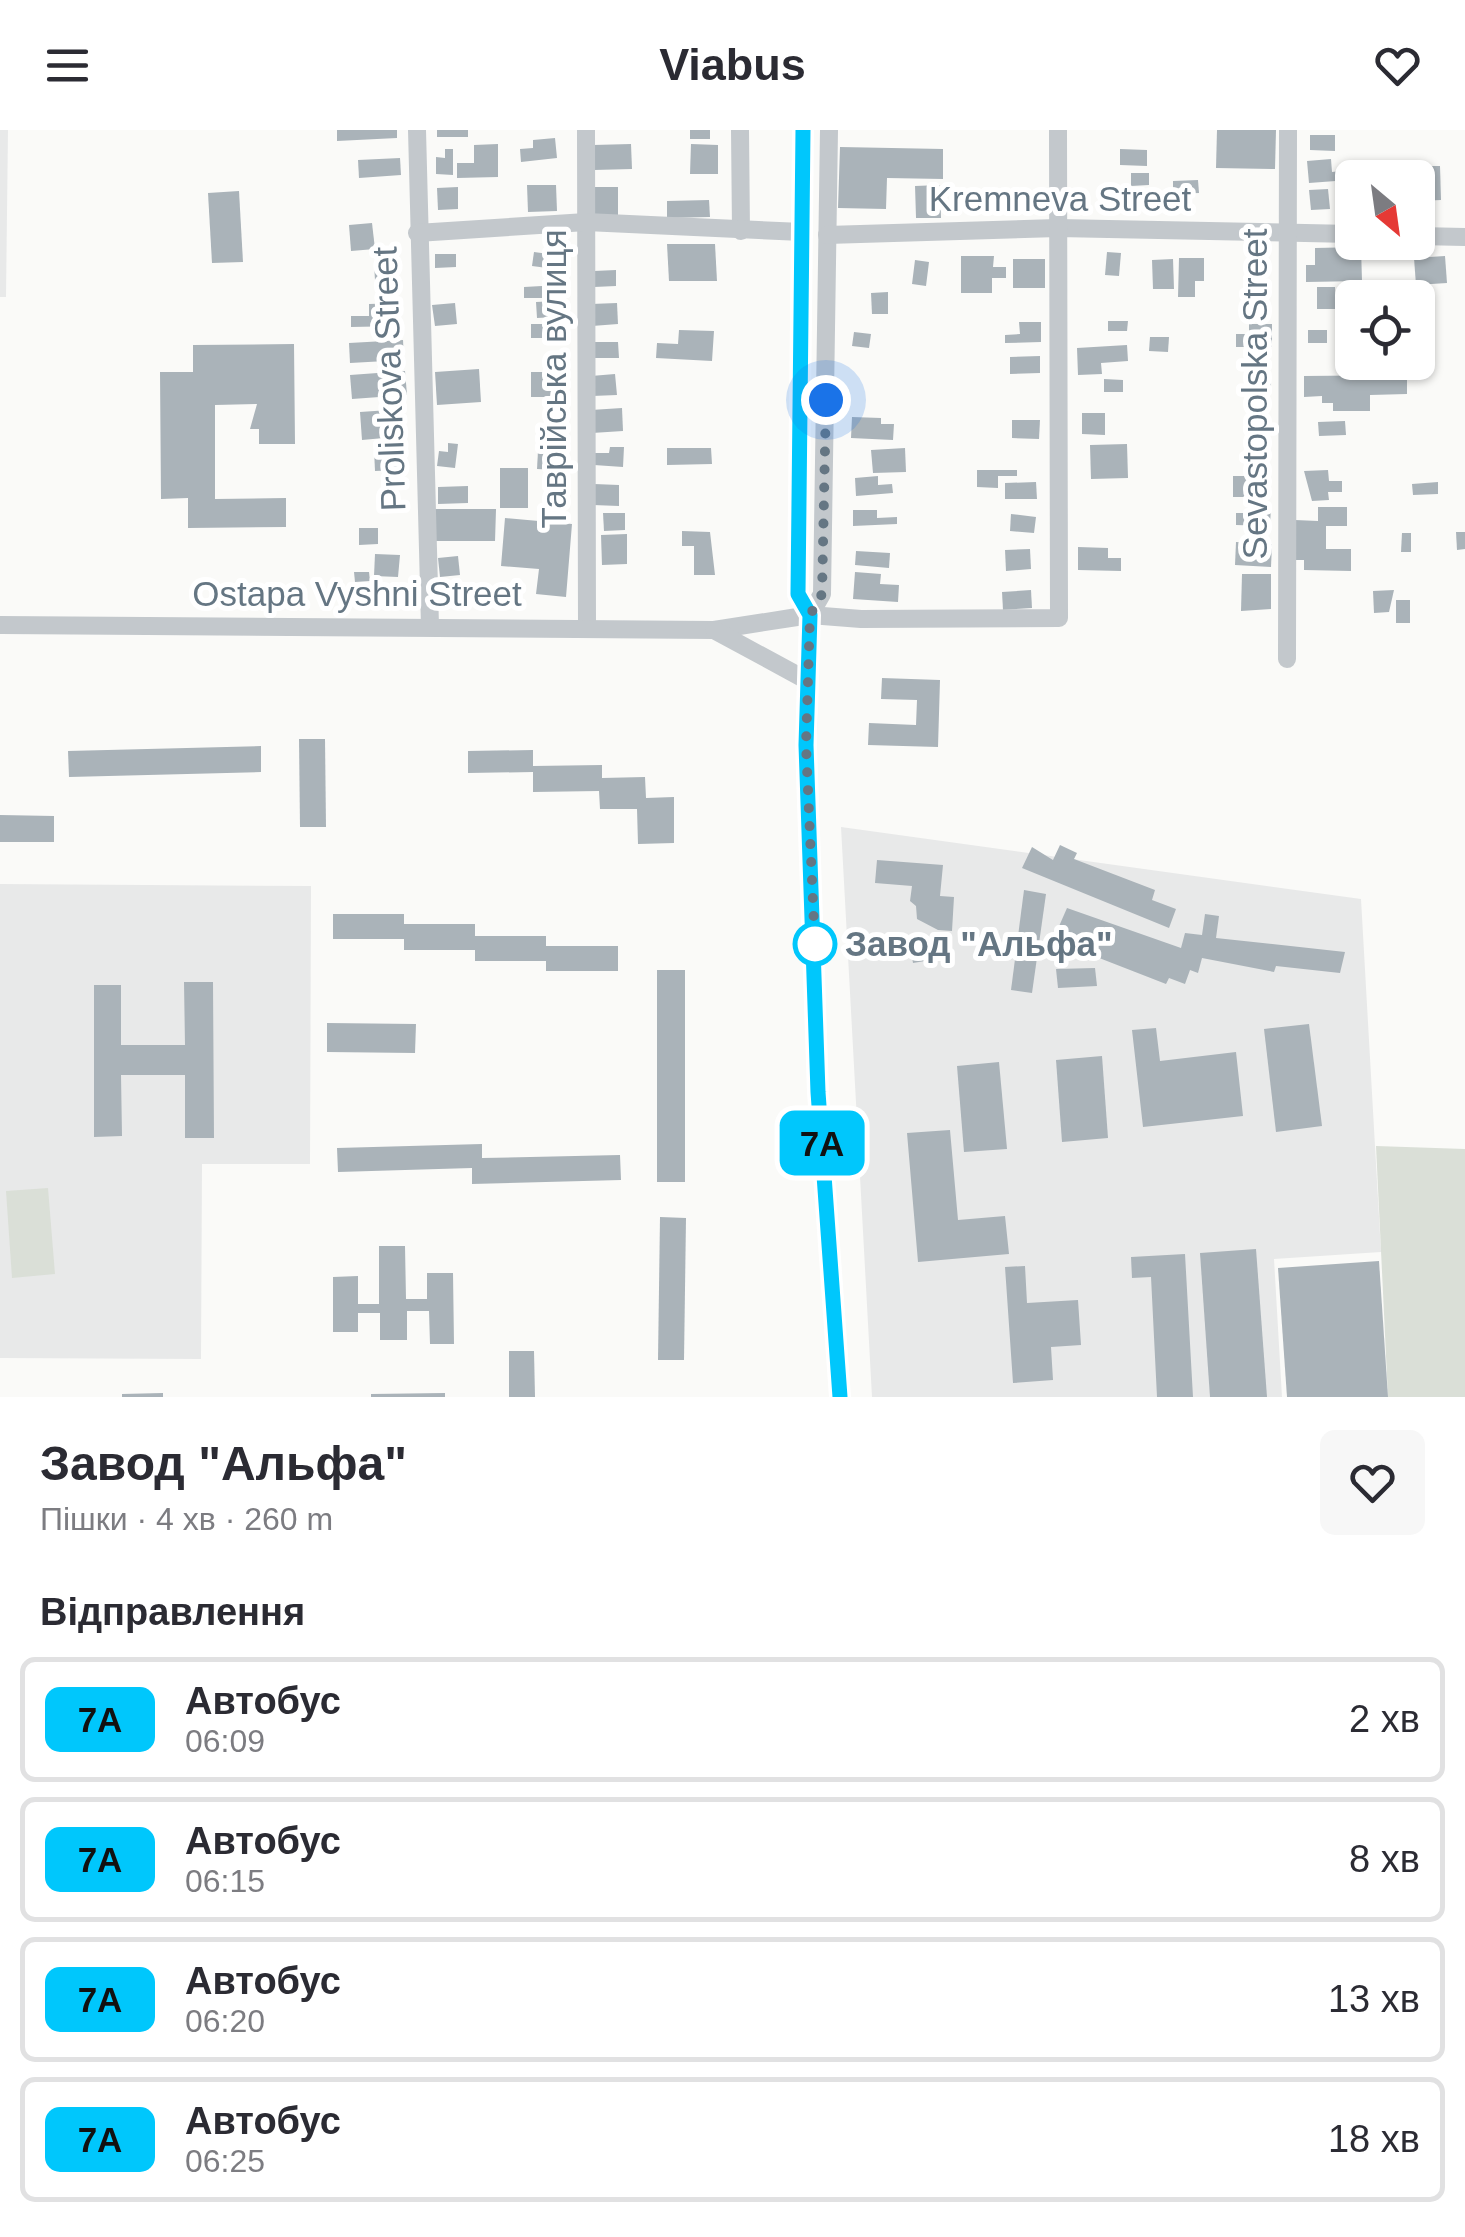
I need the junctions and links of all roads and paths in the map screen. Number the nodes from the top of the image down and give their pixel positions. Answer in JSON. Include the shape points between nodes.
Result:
{"nodes":[{"id":1,"x":417,"y":130,"type":"edge"},
{"id":2,"x":586,"y":130,"type":"edge"},
{"id":3,"x":740,"y":130,"type":"edge"},
{"id":4,"x":802,"y":130,"type":"edge"},
{"id":5,"x":828,"y":130,"type":"edge"},
{"id":6,"x":1058,"y":130,"type":"edge"},
{"id":7,"x":1288,"y":130,"type":"edge"},
{"id":8,"x":586,"y":222,"type":"junction"},
{"id":9,"x":1058,"y":228,"type":"junction"},
{"id":10,"x":741,"y":231,"type":"junction"},
{"id":11,"x":802,"y":232,"type":"junction"},
{"id":12,"x":417,"y":233,"type":"junction"},
{"id":13,"x":1287,"y":233,"type":"junction"},
{"id":14,"x":1335,"y":234,"type":"edge"},
{"id":15,"x":827,"y":236,"type":"junction"},
{"id":16,"x":1435,"y":236,"type":"edge"},
{"id":17,"x":1465,"y":237,"type":"edge"},
{"id":18,"x":810,"y":615,"type":"junction"},
{"id":19,"x":0,"y":625,"type":"edge"},
{"id":20,"x":430,"y":626,"type":"junction"},
{"id":21,"x":587,"y":628,"type":"junction"},
{"id":22,"x":714,"y":630,"type":"junction"},
{"id":23,"x":1287,"y":659,"type":"dead end"},
{"id":24,"x":808,"y":681,"type":"junction"},
{"id":25,"x":840,"y":1397,"type":"edge"}],
"edges":[{"from":1,"to":12,"type":"street","name":"Proliskova Street"},
{"from":2,"to":8,"type":"street","name":"Таврійська вулиця"},
{"from":3,"to":10,"type":"street"},
{"from":4,"to":11,"type":"street"},
{"from":5,"to":15,"type":"street"},
{"from":6,"to":9,"type":"street"},
{"from":7,"to":13,"type":"street","name":"Sevastopolska Street"},
{"from":8,"to":10,"type":"street"},
{"from":8,"to":12,"type":"street"},
{"from":8,"to":21,"type":"street","name":"Таврійська вулиця"},
{"from":9,"to":13,"type":"street","name":"Kremneva Street"},
{"from":9,"to":15,"type":"street","name":"Kremneva Street"},
{"from":9,"to":18,"type":"street","via":[[1058,618]]},
{"from":10,"to":11,"type":"street"},
{"from":11,"to":18,"type":"street","via":[[798,594]]},
{"from":12,"to":20,"type":"street","name":"Proliskova Street"},
{"from":13,"to":14,"type":"street","name":"Kremneva Street"},
{"from":13,"to":23,"type":"street","name":"Sevastopolska Street"},
{"from":15,"to":18,"type":"street","via":[[822,594]]},
{"from":16,"to":17,"type":"street"},
{"from":18,"to":22,"type":"street","name":"Ostapa Vyshni Street"},
{"from":18,"to":24,"type":"street"},
{"from":19,"to":20,"type":"street","name":"Ostapa Vyshni Street"},
{"from":20,"to":21,"type":"street","name":"Ostapa Vyshni Street"},
{"from":21,"to":22,"type":"street","name":"Ostapa Vyshni Street"},
{"from":22,"to":24,"type":"street"},
{"from":24,"to":25,"type":"street","via":[[818,1092]]}]}
